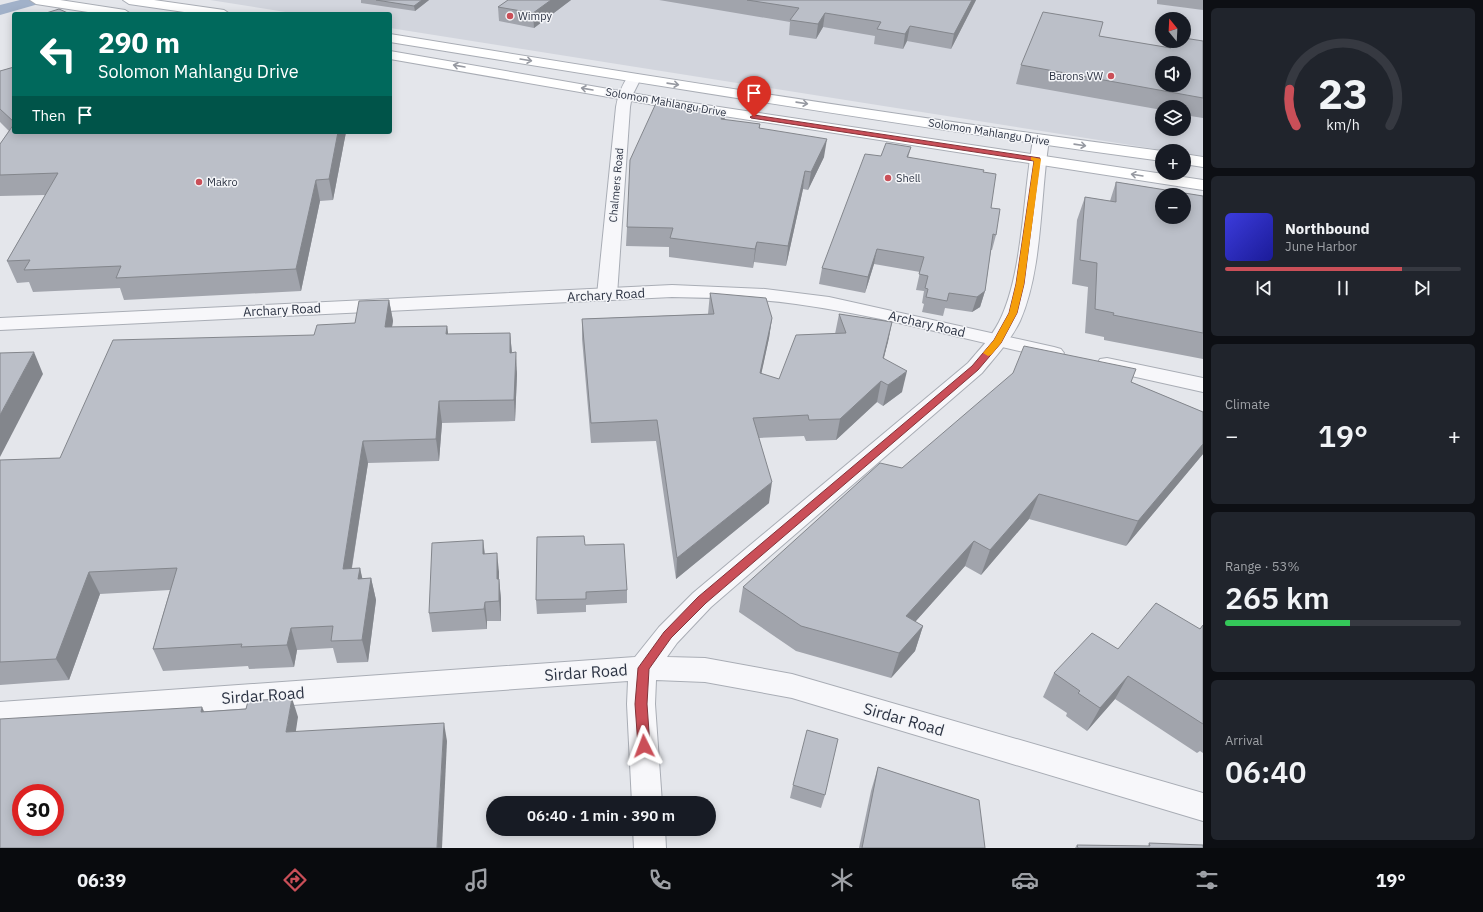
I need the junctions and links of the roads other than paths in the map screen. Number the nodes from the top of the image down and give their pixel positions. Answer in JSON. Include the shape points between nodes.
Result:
{"nodes":[{"id":1,"x":36,"y":0,"type":"edge"},
{"id":2,"x":129,"y":0,"type":"edge"},
{"id":3,"x":112,"y":12,"type":"edge"},
{"id":4,"x":210,"y":12,"type":"edge"},
{"id":5,"x":392,"y":38,"type":"edge"},
{"id":6,"x":392,"y":55,"type":"edge"},
{"id":7,"x":634,"y":78,"type":"junction"},
{"id":8,"x":625,"y":96,"type":"junction"},
{"id":9,"x":1039,"y":150,"type":"junction"},
{"id":10,"x":1155,"y":156,"type":"edge"},
{"id":11,"x":1191,"y":160,"type":"edge"},
{"id":12,"x":1203,"y":162,"type":"edge"},
{"id":13,"x":1203,"y":185,"type":"edge"},
{"id":14,"x":608,"y":295,"type":"junction"},
{"id":15,"x":0,"y":324,"type":"edge"},
{"id":16,"x":998,"y":341,"type":"junction"},
{"id":17,"x":1203,"y":385,"type":"edge"},
{"id":18,"x":644,"y":668,"type":"junction"},
{"id":19,"x":0,"y":714,"type":"edge"},
{"id":20,"x":647,"y":796,"type":"edge"},
{"id":21,"x":1203,"y":807,"type":"edge"},
{"id":22,"x":649,"y":836,"type":"edge"},
{"id":23,"x":650,"y":848,"type":"edge"}],
"edges":[{"from":1,"to":3,"type":"main road"},
{"from":2,"to":4,"type":"main road"},
{"from":5,"to":7,"type":"main road","name":"Solomon Mahlangu Drive","one_way":true},
{"from":8,"to":6,"type":"main road","name":"Solomon Mahlangu Drive","one_way":true},
{"from":7,"to":8,"type":"street","name":"Chalmers Road"},
{"from":7,"to":9,"type":"main road","name":"Solomon Mahlangu Drive","one_way":true},
{"from":8,"to":9,"type":"main road","name":"Solomon Mahlangu Drive"},
{"from":8,"to":14,"type":"street","name":"Chalmers Road"},
{"from":9,"to":10,"type":"main road","name":"Solomon Mahlangu Drive","one_way":true},
{"from":13,"to":9,"type":"main road","name":"Solomon Mahlangu Drive","one_way":true},
{"from":9,"to":16,"type":"street","via":[[1020,284],[1013,313]]},
{"from":11,"to":12,"type":"main road"},
{"from":14,"to":15,"type":"street","name":"Archary Road"},
{"from":14,"to":16,"type":"street","name":"Archary Road","via":[[729,292],[796,298],[872,312]]},
{"from":16,"to":17,"type":"street","name":"Archary Road"},
{"from":16,"to":18,"type":"street","via":[[975,368],[702,600],[668,635]]},
{"from":18,"to":19,"type":"street","name":"Sirdar Road"},
{"from":18,"to":20,"type":"street","via":[[641,704]]},
{"from":18,"to":21,"type":"street","name":"Sirdar Road","via":[[705,670],[792,686]]},
{"from":22,"to":23,"type":"street"}]}
